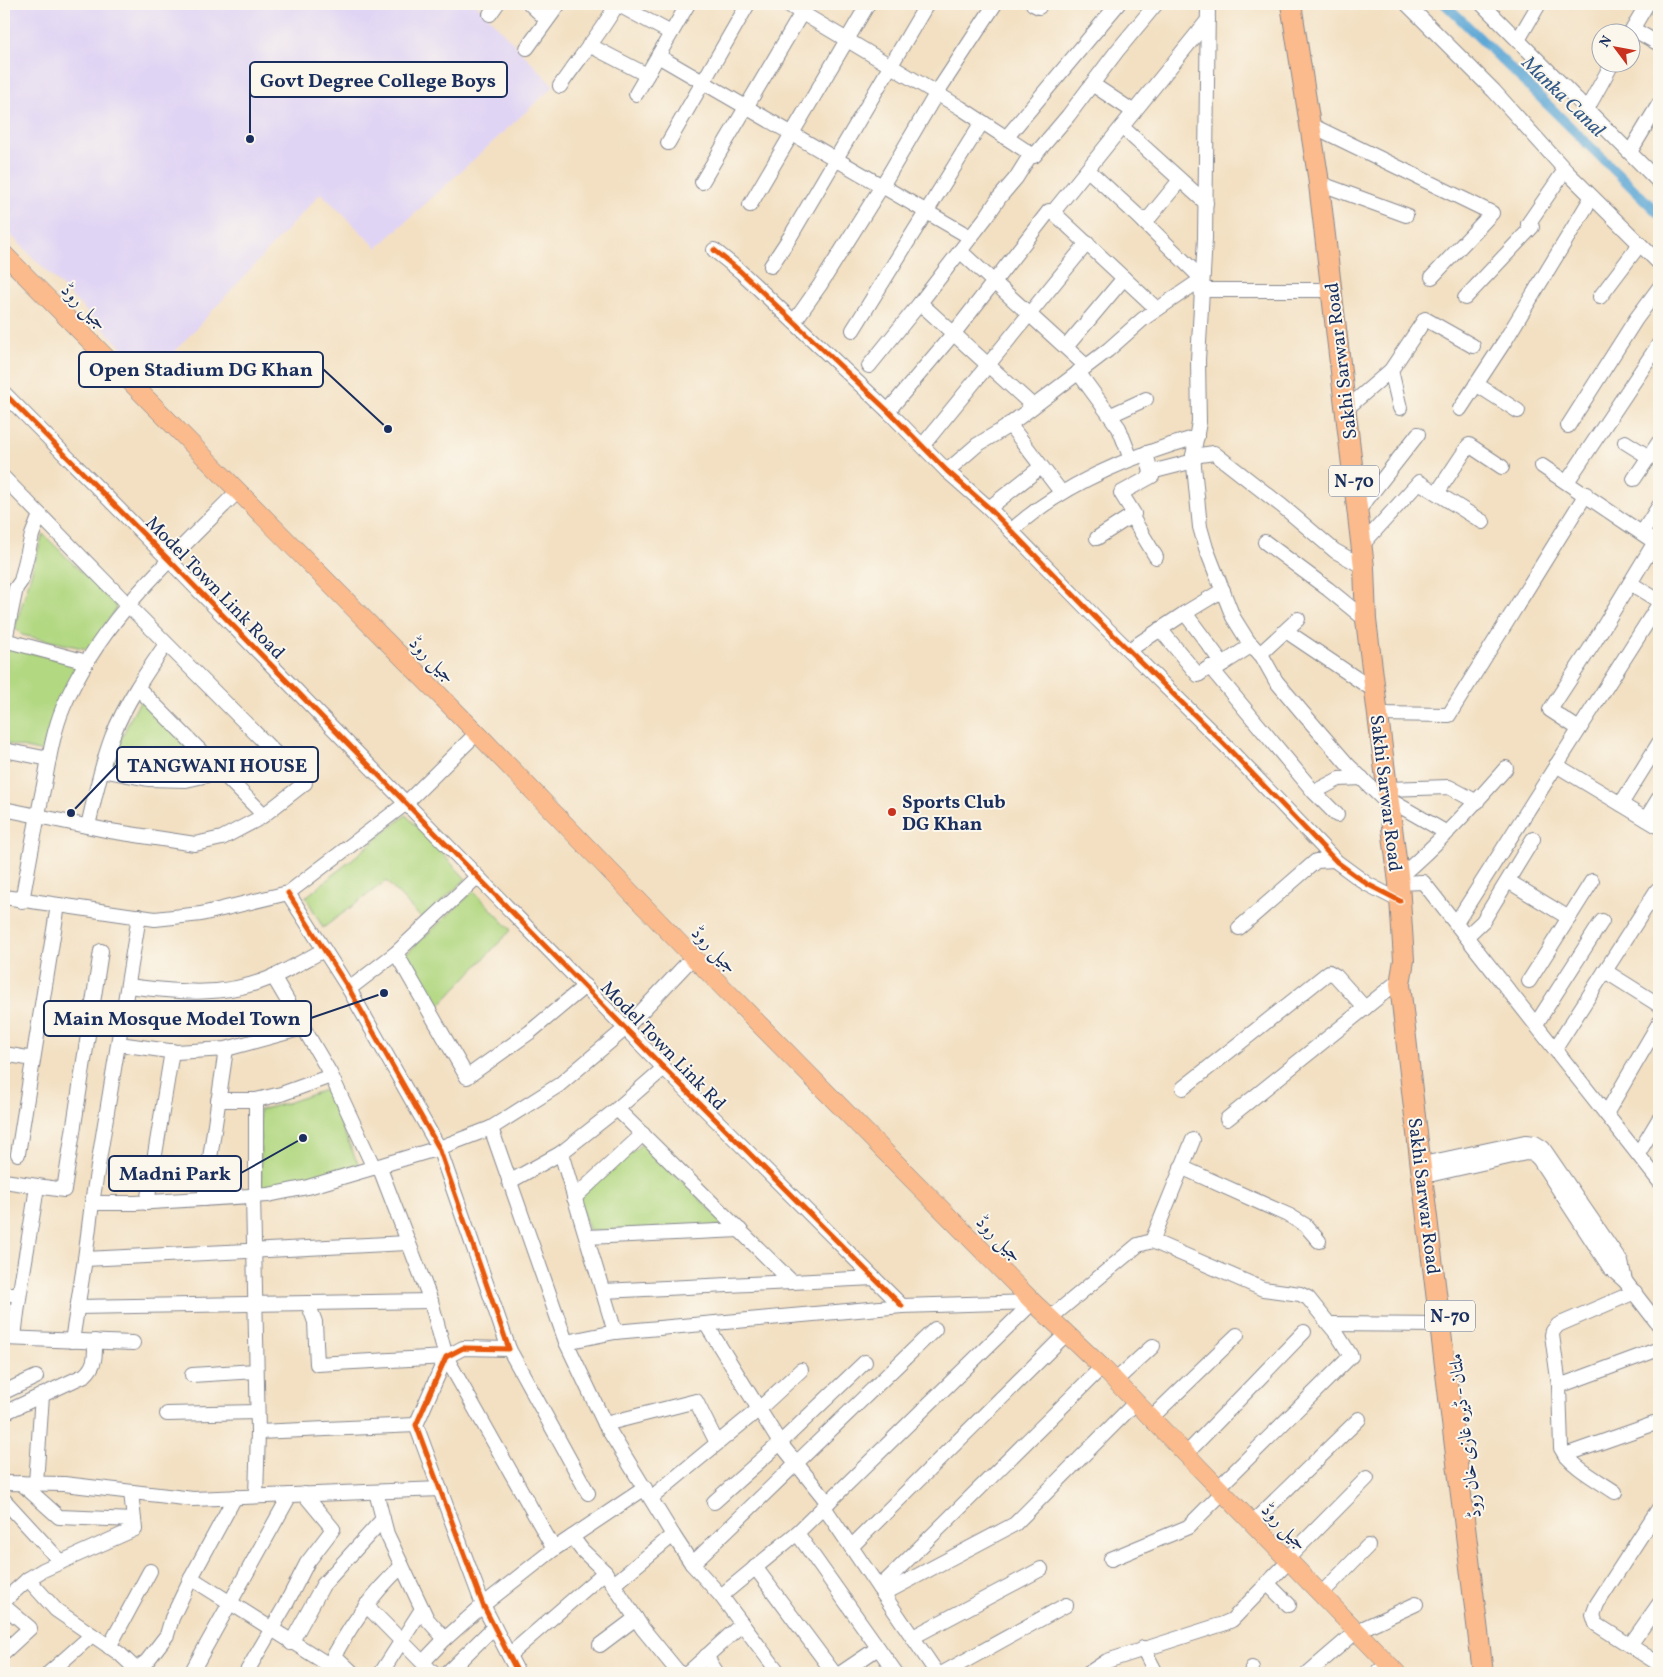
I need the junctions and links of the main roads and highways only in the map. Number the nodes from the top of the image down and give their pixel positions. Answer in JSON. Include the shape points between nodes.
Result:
{"nodes":[{"id":1,"x":1291,"y":4,"type":"edge"},
{"id":2,"x":4,"y":254,"type":"edge"},
{"id":3,"x":1402,"y":970,"type":"junction"},
{"id":4,"x":1438,"y":1260,"type":"junction"},
{"id":5,"x":1460,"y":1442,"type":"junction"},
{"id":6,"x":1478,"y":1596,"type":"junction"},
{"id":7,"x":1387,"y":1670,"type":"edge"},
{"id":8,"x":1483,"y":1673,"type":"edge"},
{"id":9,"x":1492,"y":1673,"type":"edge"}],
"edges":[{"from":1,"to":3,"type":"highway","name":"Sakhi Sarwar Road","number":"N-70","via":[[1319,183],[1364,567],[1366,620],[1399,887]]},
{"from":2,"to":7,"type":"main road","name":"جیل روڈ","via":[[1033,1302],[1102,1367],[1356,1631]]},
{"from":3,"to":4,"type":"highway","name":"Sakhi Sarwar Road","number":"N-70","via":[[1420,1163]]},
{"from":3,"to":4,"type":"highway","name":"ملتان - ڈیرہ غازی خان روڈ","number":"N-70","via":[[1411,984],[1433,1168]]},
{"from":4,"to":5,"type":"highway","name":"ملتان - ڈیرہ غازی خان روڈ","number":"N-70"},
{"from":4,"to":5,"type":"highway","name":"Sakhi Sarwar Road","number":"N-70","via":[[1441,1324]]},
{"from":5,"to":6,"type":"highway","name":"Sakhi Sarwar Road","number":"N-70"},
{"from":6,"to":8,"type":"highway","name":"Sakhi Sarwar Road","number":"N-70"},
{"from":6,"to":9,"type":"highway","number":"N-70"}]}
